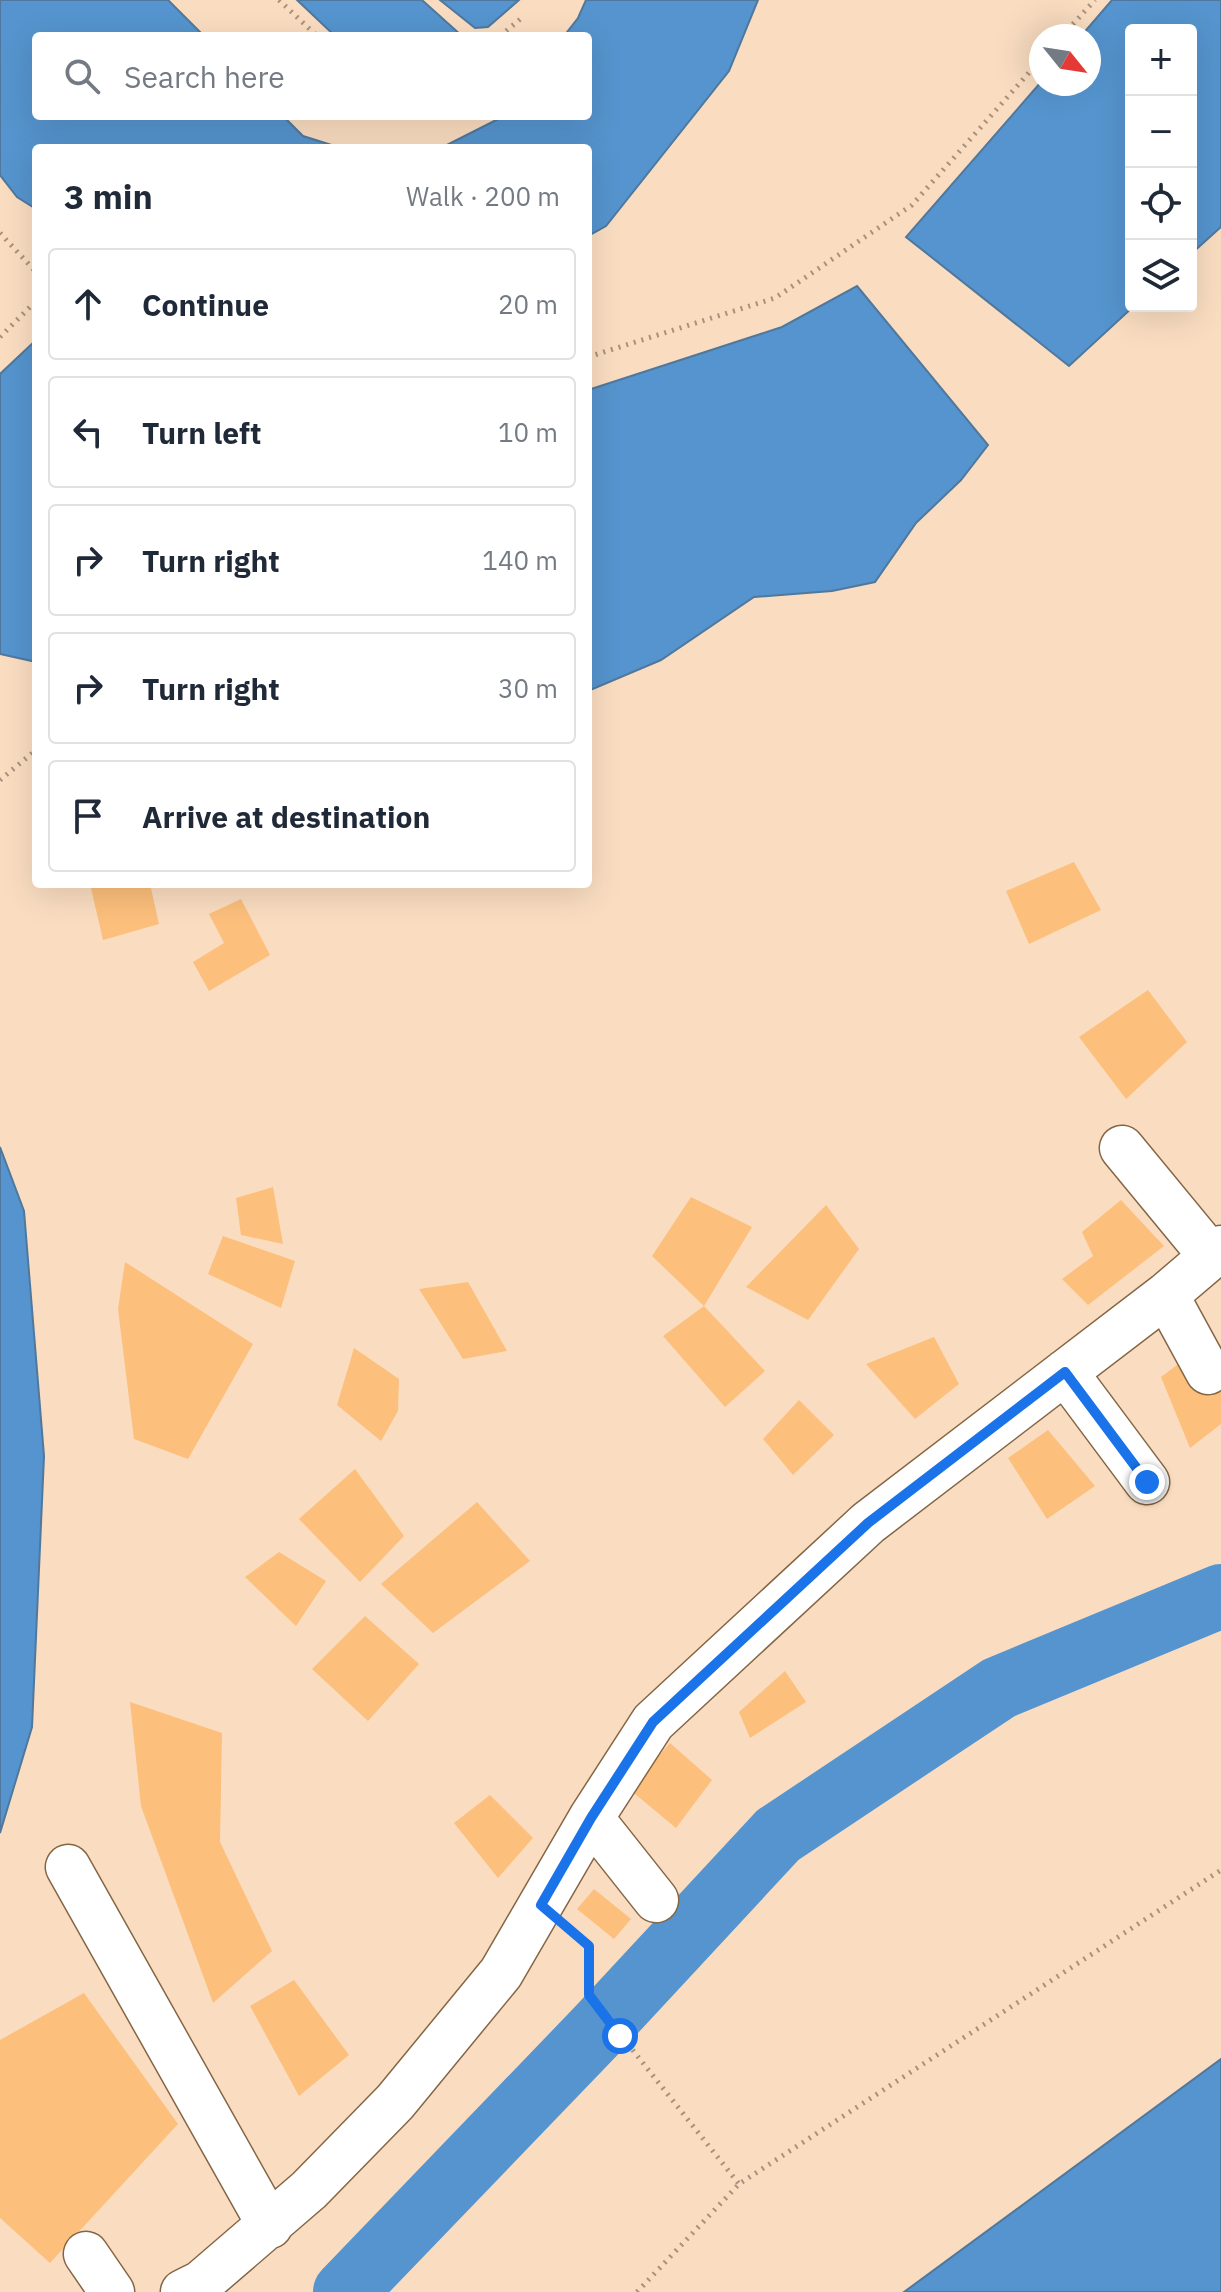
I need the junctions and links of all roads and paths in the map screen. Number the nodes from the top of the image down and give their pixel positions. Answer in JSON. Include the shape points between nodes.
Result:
{"nodes":[{"id":1,"x":279,"y":0,"type":"edge"},
{"id":2,"x":1095,"y":0,"type":"edge"},
{"id":3,"x":524,"y":16,"type":"dead end"},
{"id":4,"x":1073,"y":24,"type":"edge"},
{"id":5,"x":313,"y":32,"type":"edge"},
{"id":6,"x":505,"y":32,"type":"edge"},
{"id":7,"x":1029,"y":73,"type":"edge"},
{"id":8,"x":0,"y":233,"type":"edge"},
{"id":9,"x":32,"y":268,"type":"edge"},
{"id":10,"x":32,"y":305,"type":"edge"},
{"id":11,"x":0,"y":337,"type":"edge"},
{"id":12,"x":592,"y":356,"type":"edge"},
{"id":13,"x":32,"y":753,"type":"edge"},
{"id":14,"x":0,"y":780,"type":"edge"},
{"id":15,"x":1122,"y":1148,"type":"dead end"},
{"id":16,"x":1216,"y":1252,"type":"edge"},
{"id":17,"x":1166,"y":1295,"type":"junction"},
{"id":18,"x":1065,"y":1372,"type":"junction"},
{"id":19,"x":1208,"y":1372,"type":"dead end"},
{"id":20,"x":1147,"y":1482,"type":"dead end"},
{"id":21,"x":591,"y":1818,"type":"junction"},
{"id":22,"x":68,"y":1867,"type":"dead end"},
{"id":23,"x":1221,"y":1870,"type":"edge"},
{"id":24,"x":656,"y":1900,"type":"dead end"},
{"id":25,"x":541,"y":1905,"type":"junction"},
{"id":26,"x":739,"y":2184,"type":"junction"},
{"id":27,"x":270,"y":2226,"type":"junction"},
{"id":28,"x":86,"y":2254,"type":"dead end"},
{"id":29,"x":112,"y":2292,"type":"edge"},
{"id":30,"x":183,"y":2292,"type":"edge"},
{"id":31,"x":637,"y":2292,"type":"edge"}],
"edges":[{"from":1,"to":5,"type":"path"},
{"from":2,"to":4,"type":"path"},
{"from":3,"to":6,"type":"path"},
{"from":7,"to":12,"type":"path","via":[[912,205],[775,298]]},
{"from":8,"to":9,"type":"path"},
{"from":10,"to":11,"type":"path"},
{"from":13,"to":14,"type":"path"},
{"from":15,"to":16,"type":"street"},
{"from":16,"to":17,"type":"street"},
{"from":17,"to":18,"type":"street"},
{"from":17,"to":19,"type":"street"},
{"from":18,"to":20,"type":"street"},
{"from":18,"to":21,"type":"street","via":[[868,1523],[653,1722]]},
{"from":21,"to":24,"type":"street"},
{"from":21,"to":25,"type":"street"},
{"from":22,"to":27,"type":"street"},
{"from":23,"to":26,"type":"path"},
{"from":25,"to":26,"type":"path","via":[[589,1946],[589,1995]]},
{"from":25,"to":27,"type":"street","via":[[501,1973],[395,2102]]},
{"from":26,"to":31,"type":"path"},
{"from":27,"to":30,"type":"street"},
{"from":28,"to":29,"type":"street"}]}
